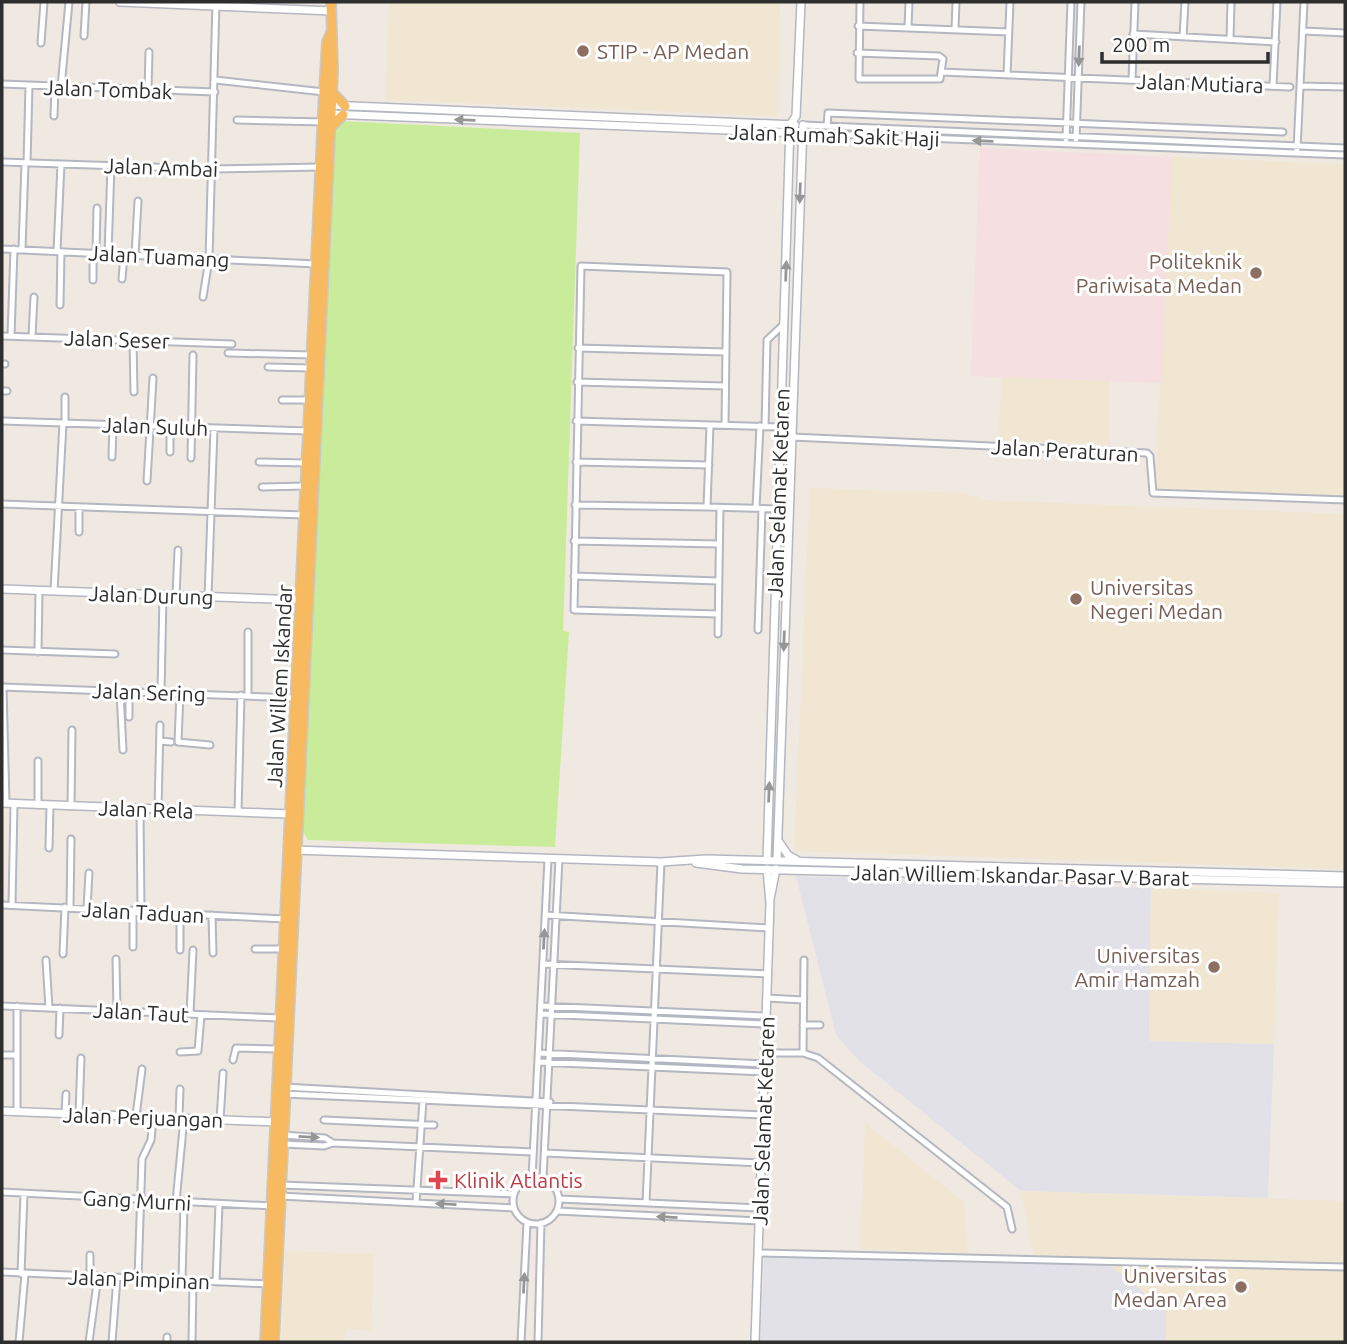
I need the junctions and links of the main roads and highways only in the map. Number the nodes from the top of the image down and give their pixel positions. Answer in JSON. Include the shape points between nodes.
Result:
{"nodes":[{"id":1,"x":332,"y":6,"type":"edge"},
{"id":2,"x":328,"y":92,"type":"junction"},
{"id":3,"x":327,"y":116,"type":"junction"},
{"id":4,"x":303,"y":621,"type":"junction"},
{"id":5,"x":293,"y":850,"type":"junction"},
{"id":6,"x":281,"y":1090,"type":"junction"},
{"id":7,"x":280,"y":1122,"type":"junction"},
{"id":8,"x":272,"y":1285,"type":"junction"},
{"id":9,"x":265,"y":1342,"type":"edge"},
{"id":10,"x":274,"y":1342,"type":"edge"}],
"edges":[{"from":1,"to":2,"type":"highway","name":"Jalan Willem Iskandar"},
{"from":2,"to":3,"type":"highway","name":"Jalan Willem Iskandar"},
{"from":2,"to":3,"type":"highway","via":[[344,110]]},
{"from":3,"to":4,"type":"highway","name":"Jalan Willem Iskandar"},
{"from":3,"to":4,"type":"highway","name":"Jalan Willem Iskandar","via":[[320,167],[300,600]]},
{"from":4,"to":5,"type":"highway","name":"Jalan Willem Iskandar"},
{"from":4,"to":5,"type":"highway","name":"Jalan Willem Iskandar","via":[[295,698]]},
{"from":5,"to":6,"type":"highway","name":"Jalan Willem Iskandar"},
{"from":5,"to":6,"type":"highway","name":"Jalan Willem Iskandar","via":[[280,1018]]},
{"from":6,"to":7,"type":"highway","name":"Jalan Willem Iskandar"},
{"from":7,"to":8,"type":"highway","name":"Jalan Willem Iskandar","via":[[272,1206]]},
{"from":7,"to":8,"type":"highway","name":"Jalan Willem Iskandar","via":[[281,1196]]},
{"from":8,"to":9,"type":"highway","name":"Jalan Willem Iskandar"},
{"from":8,"to":10,"type":"highway","name":"Jalan Willem Iskandar"}]}
